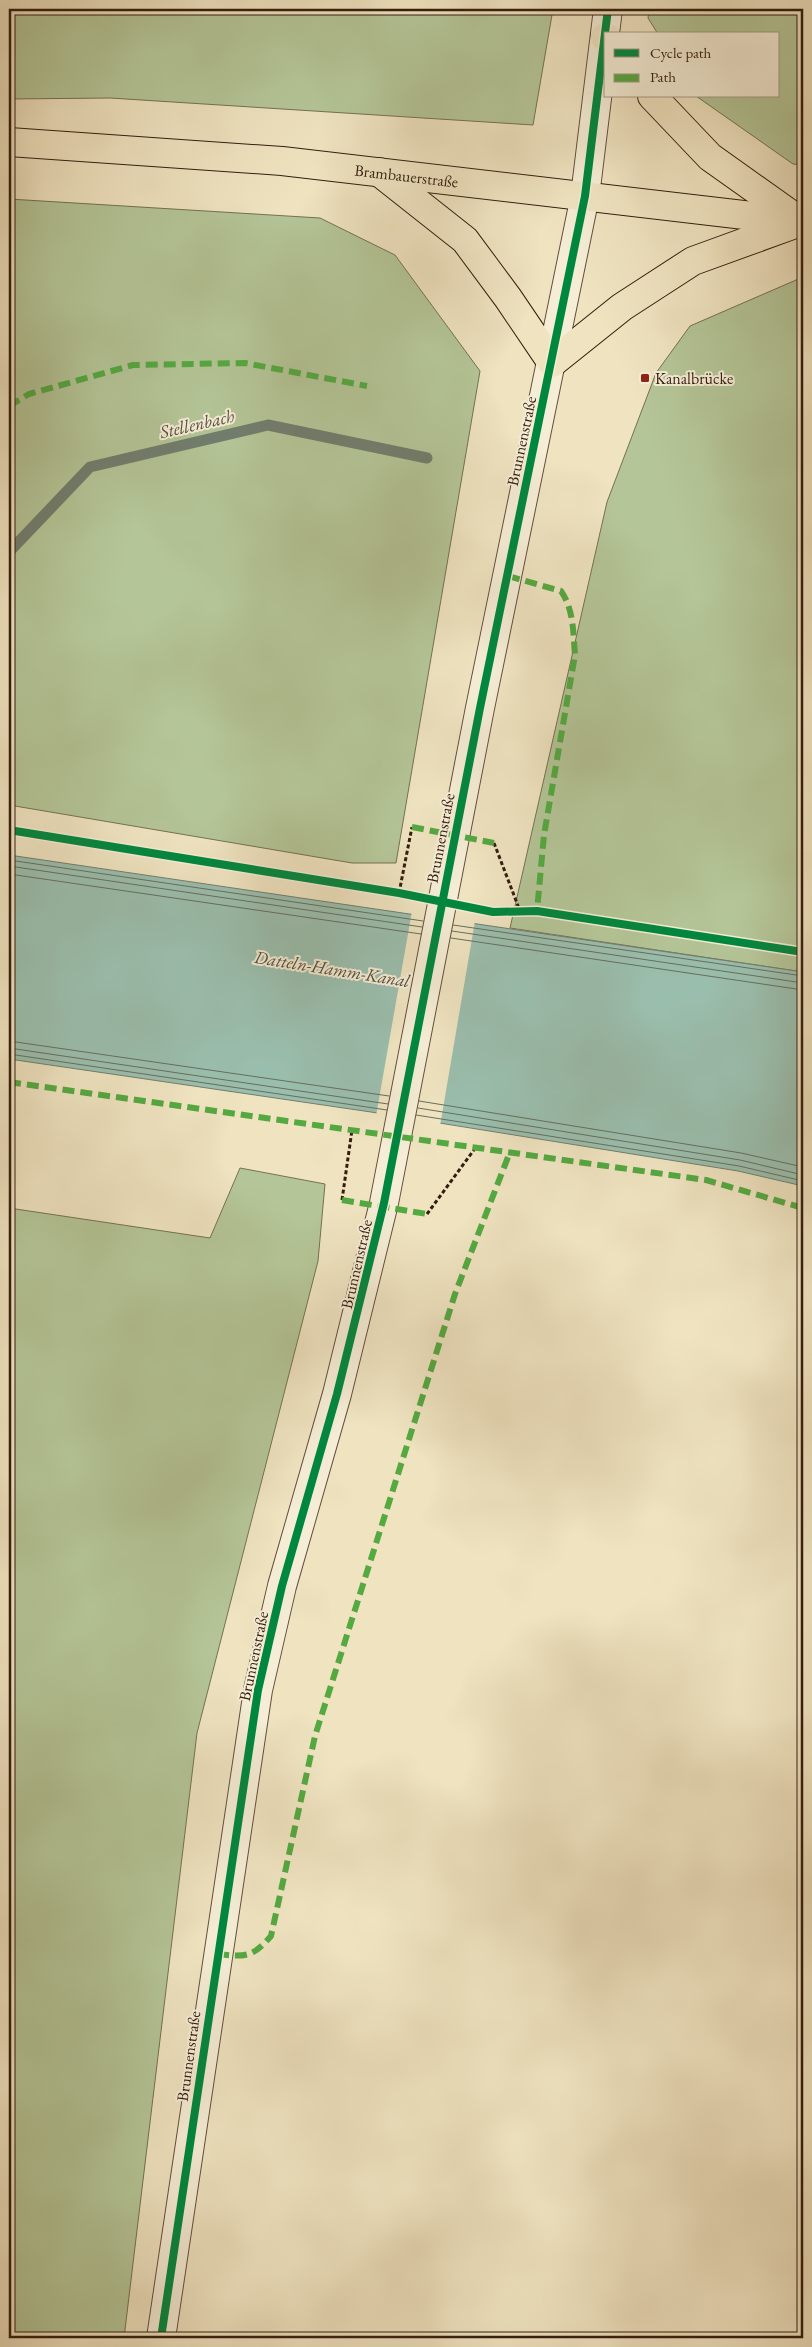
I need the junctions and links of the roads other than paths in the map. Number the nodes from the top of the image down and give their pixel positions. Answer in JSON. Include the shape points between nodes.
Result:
{"nodes":[{"id":1,"x":608,"y":9,"type":"edge"},
{"id":2,"x":606,"y":32,"type":"edge"},
{"id":3,"x":604,"y":52,"type":"edge"},
{"id":4,"x":654,"y":98,"type":"edge"},
{"id":5,"x":9,"y":142,"type":"edge"},
{"id":6,"x":379,"y":172,"type":"junction"},
{"id":7,"x":585,"y":196,"type":"junction"},
{"id":8,"x":802,"y":222,"type":"edge"},
{"id":9,"x":552,"y":363,"type":"junction"},
{"id":10,"x":161,"y":2338,"type":"edge"}],
"edges":[{"from":1,"to":2,"type":"street","name":"Brunnenstraße"},
{"from":3,"to":7,"type":"street","name":"Brunnenstraße"},
{"from":4,"to":8,"type":"main road","via":[[710,156]]},
{"from":5,"to":6,"type":"main road","name":"Brambauerstraße"},
{"from":6,"to":7,"type":"main road","name":"Brambauerstraße"},
{"from":6,"to":9,"type":"main road","via":[[465,240]]},
{"from":7,"to":8,"type":"main road","name":"Brambauerstraße"},
{"from":7,"to":9,"type":"street","name":"Brunnenstraße"},
{"from":8,"to":9,"type":"main road","via":[[693,261],[622,307]]},
{"from":9,"to":10,"type":"street","name":"Brunnenstraße","via":[[384,1203],[340,1385],[282,1586],[258,1690]]}]}
